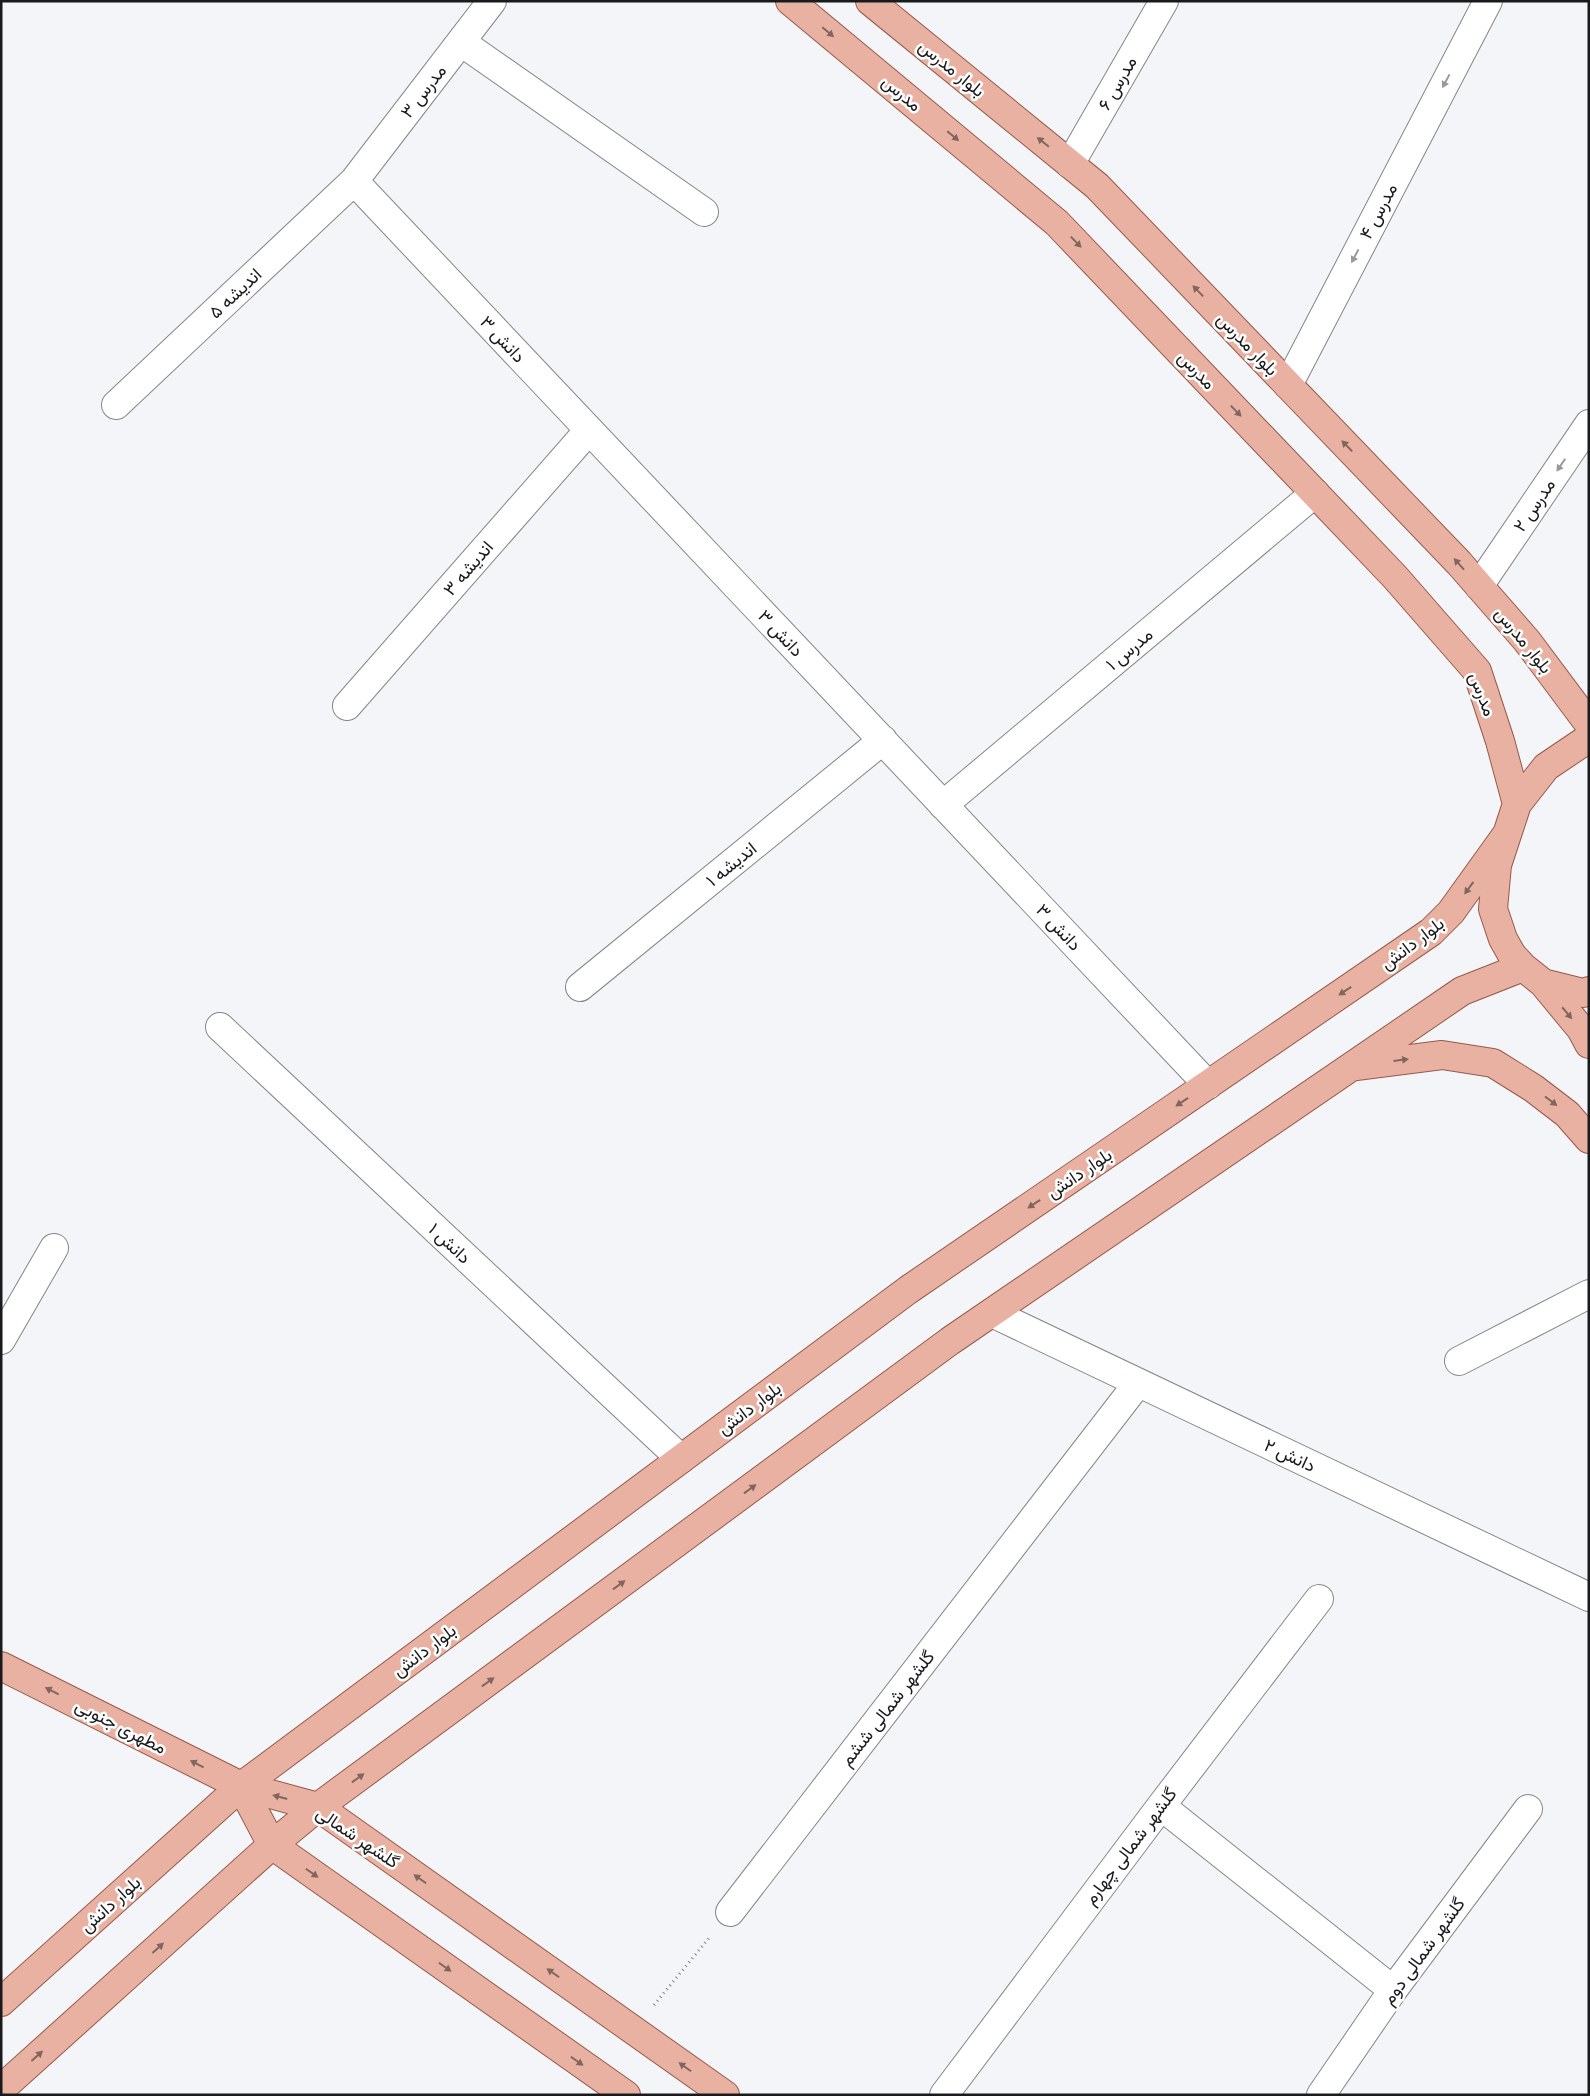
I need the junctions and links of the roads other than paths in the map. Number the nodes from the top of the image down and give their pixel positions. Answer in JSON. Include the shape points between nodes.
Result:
{"nodes":[{"id":1,"x":492,"y":1,"type":"edge"},
{"id":2,"x":790,"y":1,"type":"edge"},
{"id":3,"x":870,"y":1,"type":"edge"},
{"id":4,"x":1164,"y":1,"type":"edge"},
{"id":5,"x":1488,"y":1,"type":"edge"},
{"id":6,"x":461,"y":42,"type":"junction"},
{"id":7,"x":1070,"y":164,"type":"junction"},
{"id":8,"x":354,"y":181,"type":"junction"},
{"id":9,"x":704,"y":212,"type":"dead end"},
{"id":10,"x":1288,"y":385,"type":"junction"},
{"id":11,"x":116,"y":405,"type":"dead end"},
{"id":12,"x":1589,"y":424,"type":"edge"},
{"id":13,"x":589,"y":430,"type":"junction"},
{"id":14,"x":1315,"y":493,"type":"junction"},
{"id":15,"x":1479,"y":586,"type":"junction"},
{"id":16,"x":348,"y":706,"type":"dead end"},
{"id":17,"x":1589,"y":724,"type":"edge"},
{"id":18,"x":1589,"y":738,"type":"edge"},
{"id":19,"x":883,"y":740,"type":"junction"},
{"id":20,"x":943,"y":804,"type":"junction"},
{"id":21,"x":1516,"y":804,"type":"junction"},
{"id":22,"x":1507,"y":834,"type":"junction"},
{"id":23,"x":1533,"y":975,"type":"junction"},
{"id":24,"x":580,"y":987,"type":"dead end"},
{"id":25,"x":1589,"y":991,"type":"edge"},
{"id":26,"x":220,"y":1027,"type":"dead end"},
{"id":27,"x":1589,"y":1044,"type":"edge"},
{"id":28,"x":1352,"y":1066,"type":"junction"},
{"id":29,"x":1208,"y":1085,"type":"junction"},
{"id":30,"x":1589,"y":1139,"type":"edge"},
{"id":31,"x":54,"y":1248,"type":"dead end"},
{"id":32,"x":1589,"y":1294,"type":"edge"},
{"id":33,"x":992,"y":1313,"type":"junction"},
{"id":34,"x":1,"y":1340,"type":"edge"},
{"id":35,"x":1459,"y":1361,"type":"dead end"},
{"id":36,"x":1138,"y":1382,"type":"junction"},
{"id":37,"x":681,"y":1459,"type":"junction"},
{"id":38,"x":1589,"y":1597,"type":"edge"},
{"id":39,"x":1319,"y":1599,"type":"dead end"},
{"id":40,"x":1,"y":1666,"type":"edge"},
{"id":41,"x":241,"y":1786,"type":"junction"},
{"id":42,"x":1161,"y":1806,"type":"junction"},
{"id":43,"x":318,"y":1807,"type":"junction"},
{"id":44,"x":1528,"y":1809,"type":"dead end"},
{"id":45,"x":272,"y":1845,"type":"junction"},
{"id":46,"x":730,"y":1912,"type":"road end"},
{"id":47,"x":1393,"y":1990,"type":"junction"},
{"id":48,"x":1,"y":2002,"type":"edge"},
{"id":49,"x":1,"y":2089,"type":"edge"},
{"id":50,"x":626,"y":2095,"type":"edge"},
{"id":51,"x":725,"y":2095,"type":"edge"},
{"id":52,"x":944,"y":2095,"type":"edge"},
{"id":53,"x":1321,"y":2095,"type":"edge"}],
"edges":[{"from":1,"to":6,"type":"street","name":"مدرس ۳"},
{"from":2,"to":14,"type":"main road","name":"مدرس","one_way":true,"via":[[1057,223]]},
{"from":7,"to":3,"type":"main road","name":"بلوار مدرس","one_way":true},
{"from":4,"to":7,"type":"street","name":"مدرس ۶"},
{"from":5,"to":10,"type":"street","name":"مدرس ۴","one_way":true},
{"from":6,"to":8,"type":"street","name":"مدرس ۳"},
{"from":6,"to":9,"type":"street"},
{"from":10,"to":7,"type":"main road","name":"بلوار مدرس","one_way":true,"via":[[1097,186]]},
{"from":8,"to":11,"type":"street","name":"اندیشه ۵"},
{"from":8,"to":13,"type":"street","name":"دانش ۳"},
{"from":15,"to":10,"type":"main road","name":"بلوار مدرس","one_way":true},
{"from":12,"to":15,"type":"street","name":"مدرس ۲","one_way":true},
{"from":13,"to":16,"type":"street","name":"اندیشه ۳"},
{"from":13,"to":19,"type":"street","name":"دانش ۳"},
{"from":14,"to":20,"type":"street","name":"مدرس ۱"},
{"from":14,"to":21,"type":"main road","name":"مدرس","via":[[1395,576],[1477,671]]},
{"from":15,"to":17,"type":"main road","name":"بلوار مدرس","via":[[1527,641]]},
{"from":18,"to":21,"type":"main road","via":[[1546,767]]},
{"from":19,"to":20,"type":"street","name":"دانش ۳"},
{"from":19,"to":24,"type":"street","name":"اندیشه ۱"},
{"from":20,"to":29,"type":"street","name":"دانش ۳"},
{"from":21,"to":22,"type":"main road"},
{"from":22,"to":23,"type":"main road","via":[[1497,864],[1493,909],[1512,955]]},
{"from":22,"to":29,"type":"main road","name":"بلوار دانش","one_way":true,"via":[[1451,912],[1432,932]]},
{"from":23,"to":25,"type":"main road","via":[[1582,993]]},
{"from":23,"to":27,"type":"main road","one_way":true,"via":[[1581,1029]]},
{"from":23,"to":28,"type":"main road","via":[[1462,991]]},
{"from":26,"to":37,"type":"street","name":"دانش ۱"},
{"from":28,"to":30,"type":"main road","one_way":true,"via":[[1442,1055],[1493,1063],[1567,1114]]},
{"from":28,"to":33,"type":"main road"},
{"from":29,"to":37,"type":"main road","name":"بلوار دانش","one_way":true,"via":[[908,1290]]},
{"from":31,"to":34,"type":"street"},
{"from":32,"to":35,"type":"street"},
{"from":33,"to":36,"type":"street","name":"۲ دانش"},
{"from":43,"to":33,"type":"main road","one_way":true},
{"from":36,"to":38,"type":"street","name":"۲ دانش"},
{"from":36,"to":46,"type":"street","name":"گلشهر شمالی ششم"},
{"from":37,"to":41,"type":"main road","name":"بلوار دانش"},
{"from":39,"to":42,"type":"street","name":"گلشهر شمالی چهارم"},
{"from":41,"to":40,"type":"main road","name":"مطهری جنوبی","one_way":true},
{"from":43,"to":41,"type":"main road","name":"گلشهر شمالی","one_way":true},
{"from":41,"to":45,"type":"main road"},
{"from":41,"to":48,"type":"main road","name":"بلوار دانش"},
{"from":42,"to":47,"type":"street"},
{"from":42,"to":52,"type":"street","name":"گلشهر شمالی چهارم"},
{"from":43,"to":45,"type":"main road"},
{"from":51,"to":43,"type":"main road","name":"گلشهر شمالی","one_way":true},
{"from":44,"to":47,"type":"street","name":"گلشهر شمالی دوم"},
{"from":49,"to":45,"type":"main road","one_way":true},
{"from":45,"to":50,"type":"main road","one_way":true},
{"from":47,"to":53,"type":"street","name":"گلشهر شمالی دوم"}]}
